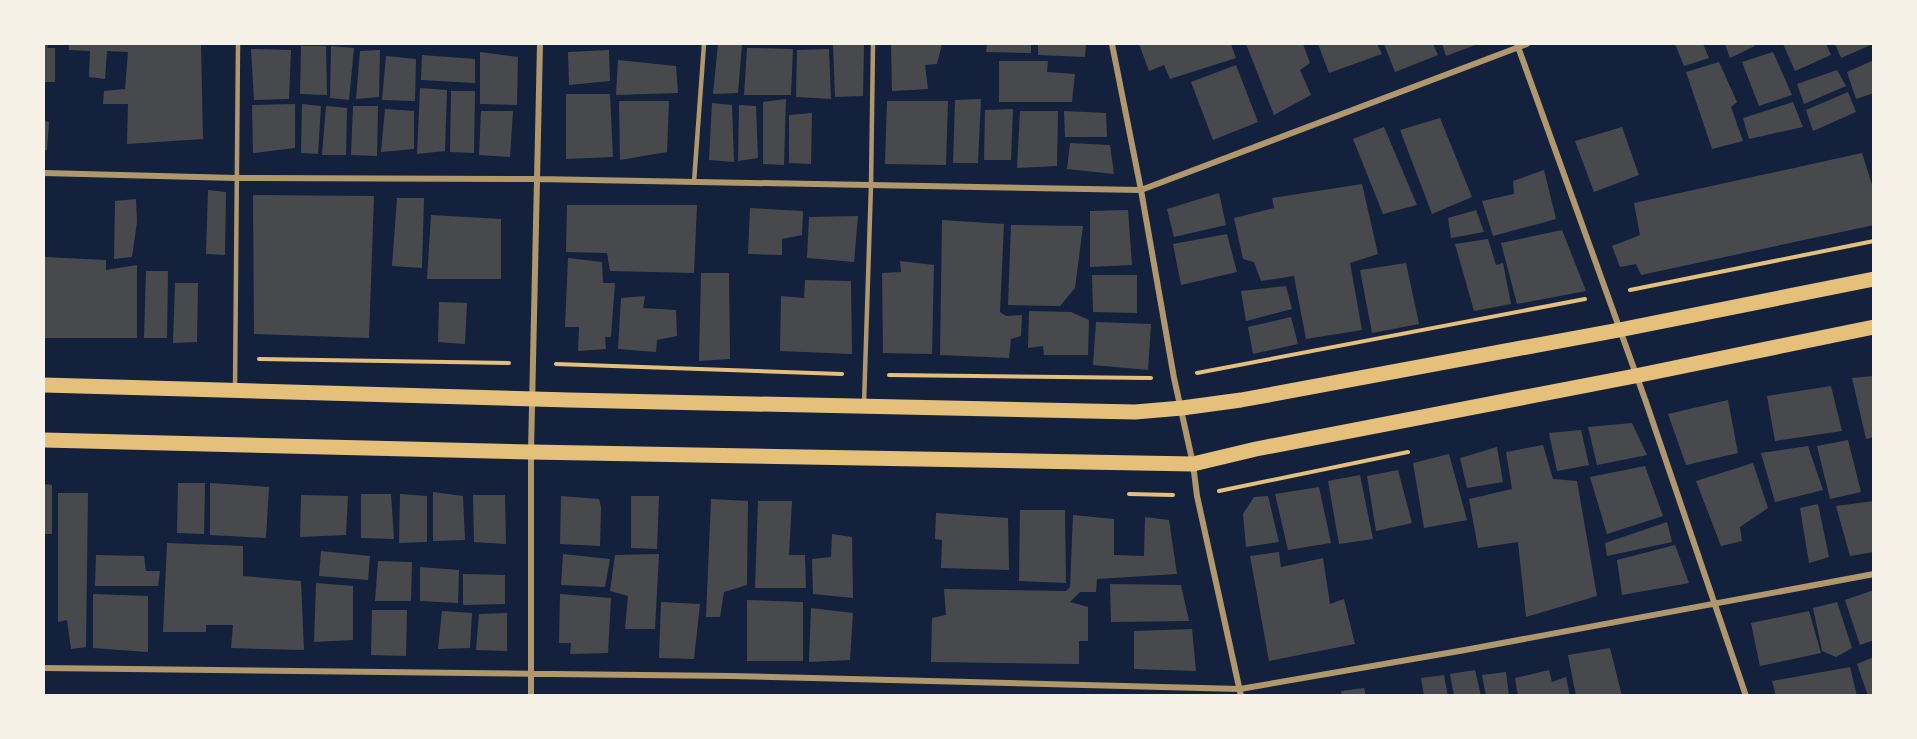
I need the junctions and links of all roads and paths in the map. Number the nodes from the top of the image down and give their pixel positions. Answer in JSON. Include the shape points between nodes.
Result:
{"nodes":[{"id":1,"x":238,"y":44,"type":"edge"},
{"id":2,"x":540,"y":44,"type":"edge"},
{"id":3,"x":704,"y":44,"type":"edge"},
{"id":4,"x":873,"y":44,"type":"edge"},
{"id":5,"x":1112,"y":44,"type":"edge"},
{"id":6,"x":1527,"y":44,"type":"edge"},
{"id":7,"x":1517,"y":45,"type":"edge"},
{"id":8,"x":44,"y":173,"type":"edge"},
{"id":9,"x":236,"y":178,"type":"junction"},
{"id":10,"x":537,"y":179,"type":"junction"},
{"id":11,"x":694,"y":182,"type":"junction"},
{"id":12,"x":871,"y":185,"type":"junction"},
{"id":13,"x":1141,"y":190,"type":"junction"},
{"id":14,"x":1874,"y":240,"type":"edge"},
{"id":15,"x":1874,"y":279,"type":"edge"},
{"id":16,"x":1608,"y":294,"type":"junction"},
{"id":17,"x":1874,"y":327,"type":"edge"},
{"id":18,"x":1619,"y":330,"type":"junction"},
{"id":19,"x":234,"y":359,"type":"junction"},
{"id":20,"x":533,"y":364,"type":"junction"},
{"id":21,"x":864,"y":375,"type":"junction"},
{"id":22,"x":1635,"y":376,"type":"junction"},
{"id":23,"x":1174,"y":378,"type":"junction"},
{"id":24,"x":44,"y":386,"type":"edge"},
{"id":25,"x":235,"y":390,"type":"junction"},
{"id":26,"x":533,"y":399,"type":"junction"},
{"id":27,"x":864,"y":407,"type":"junction"},
{"id":28,"x":1182,"y":408,"type":"junction"},
{"id":29,"x":44,"y":440,"type":"edge"},
{"id":30,"x":531,"y":452,"type":"junction"},
{"id":31,"x":1193,"y":464,"type":"junction"},
{"id":32,"x":1874,"y":574,"type":"edge"},
{"id":33,"x":1714,"y":603,"type":"junction"},
{"id":34,"x":44,"y":668,"type":"edge"},
{"id":35,"x":532,"y":674,"type":"junction"},
{"id":36,"x":1240,"y":692,"type":"edge"},
{"id":37,"x":531,"y":696,"type":"edge"},
{"id":38,"x":1746,"y":696,"type":"edge"}],
"edges":[{"from":1,"to":9,"type":"lane"},
{"from":2,"to":10,"type":"street"},
{"from":3,"to":11,"type":"lane"},
{"from":4,"to":12,"type":"lane"},
{"from":5,"to":13,"type":"street"},
{"from":6,"to":7,"type":"street"},
{"from":7,"to":13,"type":"street"},
{"from":7,"to":16,"type":"street"},
{"from":8,"to":9,"type":"street"},
{"from":9,"to":10,"type":"street"},
{"from":9,"to":19,"type":"lane"},
{"from":10,"to":11,"type":"street"},
{"from":10,"to":20,"type":"street"},
{"from":11,"to":12,"type":"street"},
{"from":12,"to":13,"type":"street"},
{"from":12,"to":21,"type":"lane"},
{"from":13,"to":23,"type":"street"},
{"from":14,"to":16,"type":"path"},
{"from":15,"to":18,"type":"main road"},
{"from":16,"to":18,"type":"street"},
{"from":16,"to":23,"type":"path"},
{"from":17,"to":22,"type":"main road"},
{"from":18,"to":22,"type":"street"},
{"from":18,"to":28,"type":"main road"},
{"from":19,"to":20,"type":"path"},
{"from":19,"to":25,"type":"lane"},
{"from":20,"to":21,"type":"path"},
{"from":20,"to":26,"type":"street"},
{"from":21,"to":23,"type":"path"},
{"from":21,"to":27,"type":"lane"},
{"from":22,"to":31,"type":"main road"},
{"from":22,"to":33,"type":"street"},
{"from":23,"to":28,"type":"street"},
{"from":24,"to":25,"type":"main road"},
{"from":25,"to":26,"type":"main road"},
{"from":26,"to":27,"type":"main road"},
{"from":26,"to":30,"type":"street"},
{"from":27,"to":28,"type":"main road","via":[[1136,412]]},
{"from":28,"to":31,"type":"street"},
{"from":29,"to":30,"type":"main road"},
{"from":30,"to":31,"type":"main road"},
{"from":30,"to":35,"type":"street"},
{"from":31,"to":36,"type":"street"},
{"from":32,"to":33,"type":"street"},
{"from":33,"to":36,"type":"street"},
{"from":33,"to":38,"type":"street"},
{"from":34,"to":35,"type":"street"},
{"from":35,"to":36,"type":"street","via":[[743,676]]},
{"from":35,"to":37,"type":"street"}]}
